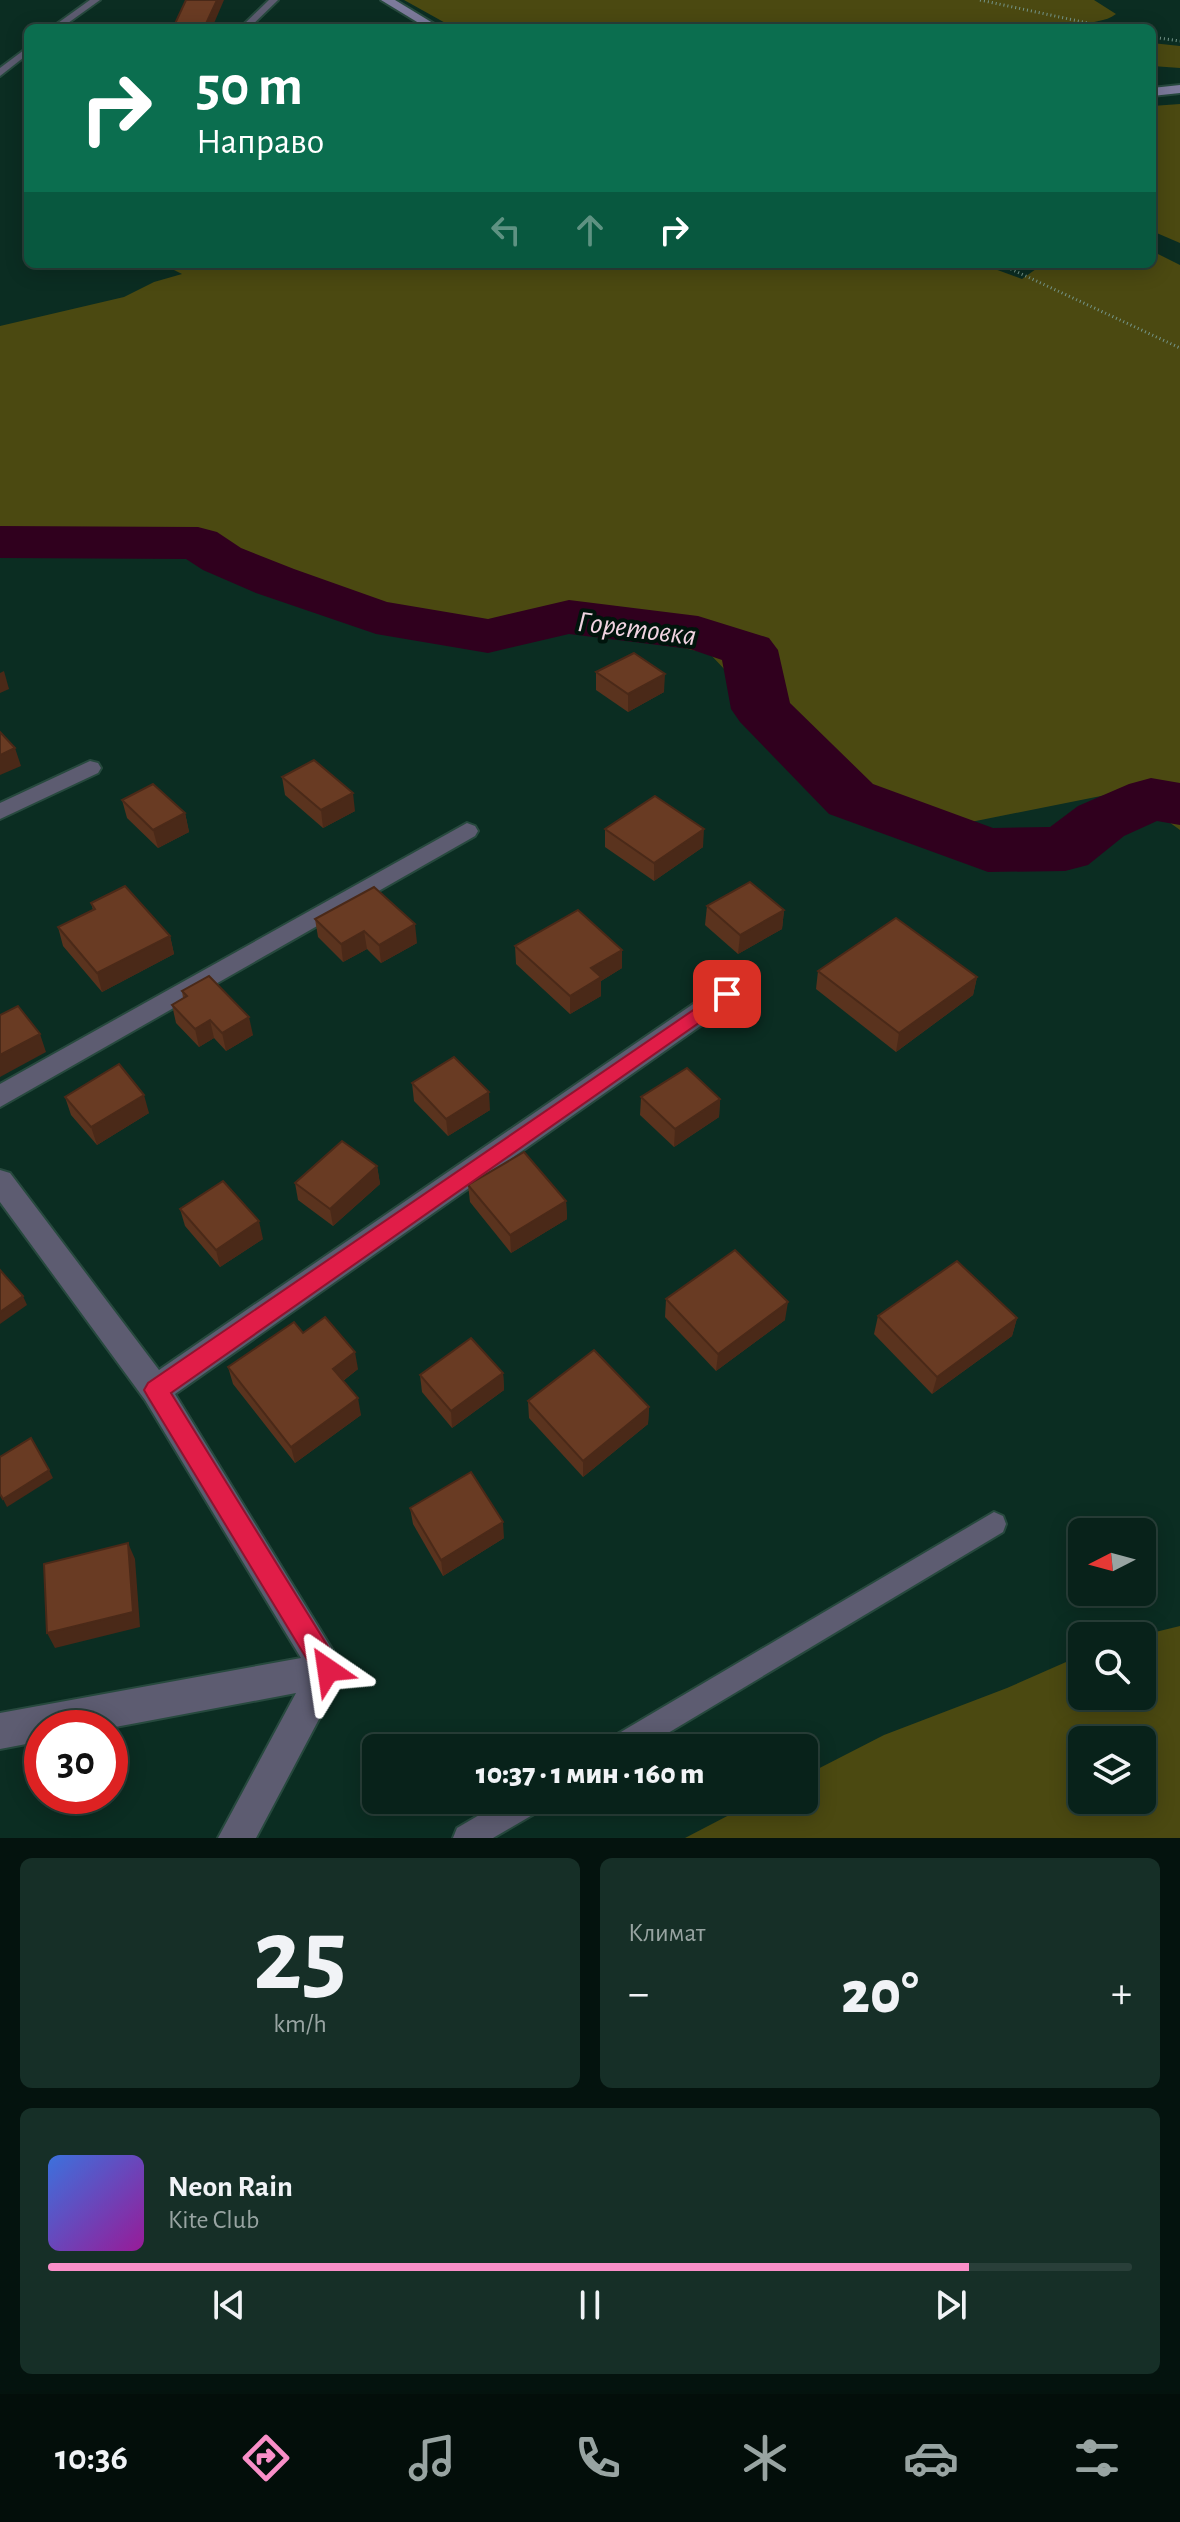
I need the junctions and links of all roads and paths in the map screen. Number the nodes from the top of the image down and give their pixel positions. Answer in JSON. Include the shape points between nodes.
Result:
{"nodes":[{"id":1,"x":96,"y":0,"type":"edge"},
{"id":2,"x":274,"y":0,"type":"edge"},
{"id":3,"x":387,"y":0,"type":"edge"},
{"id":4,"x":980,"y":0,"type":"edge"},
{"id":5,"x":61,"y":24,"type":"edge"},
{"id":6,"x":248,"y":24,"type":"edge"},
{"id":7,"x":428,"y":24,"type":"edge"},
{"id":8,"x":1092,"y":24,"type":"edge"},
{"id":9,"x":1156,"y":38,"type":"edge"},
{"id":10,"x":1180,"y":41,"type":"edge"},
{"id":11,"x":24,"y":53,"type":"edge"},
{"id":12,"x":0,"y":73,"type":"edge"},
{"id":13,"x":1180,"y":89,"type":"edge"},
{"id":14,"x":1156,"y":92,"type":"edge"},
{"id":15,"x":1009,"y":268,"type":"edge"},
{"id":16,"x":1180,"y":348,"type":"edge"},
{"id":17,"x":90,"y":768,"type":"dead end"},
{"id":18,"x":0,"y":812,"type":"edge"},
{"id":19,"x":467,"y":831,"type":"dead end"},
{"id":20,"x":727,"y":994,"type":"dead end"},
{"id":21,"x":0,"y":1097,"type":"edge"},
{"id":22,"x":0,"y":1181,"type":"edge"},
{"id":23,"x":156,"y":1390,"type":"junction"},
{"id":24,"x":994,"y":1524,"type":"dead end"},
{"id":25,"x":328,"y":1670,"type":"junction"},
{"id":26,"x":0,"y":1731,"type":"edge"},
{"id":27,"x":642,"y":1734,"type":"edge"},
{"id":28,"x":507,"y":1814,"type":"edge"},
{"id":29,"x":236,"y":1838,"type":"edge"},
{"id":30,"x":467,"y":1838,"type":"edge"}],
"edges":[{"from":1,"to":5,"type":"lane"},
{"from":2,"to":6,"type":"lane"},
{"from":3,"to":7,"type":"street"},
{"from":4,"to":8,"type":"path"},
{"from":9,"to":10,"type":"path"},
{"from":11,"to":12,"type":"lane"},
{"from":13,"to":14,"type":"street"},
{"from":15,"to":16,"type":"path"},
{"from":17,"to":18,"type":"street"},
{"from":19,"to":21,"type":"street"},
{"from":20,"to":23,"type":"street"},
{"from":22,"to":23,"type":"street"},
{"from":23,"to":25,"type":"street"},
{"from":24,"to":27,"type":"lane"},
{"from":25,"to":26,"type":"street"},
{"from":25,"to":29,"type":"street"},
{"from":28,"to":30,"type":"lane"}]}
